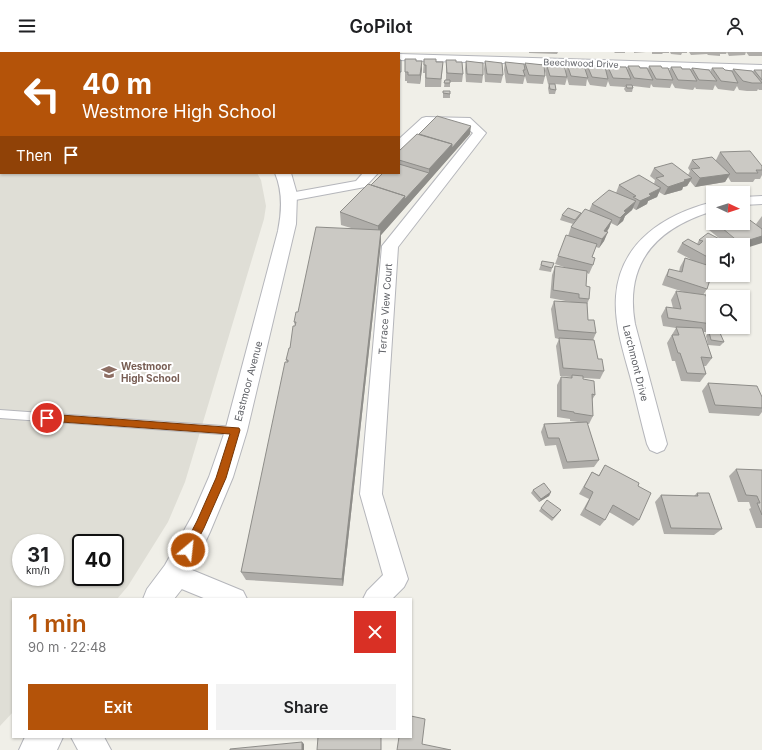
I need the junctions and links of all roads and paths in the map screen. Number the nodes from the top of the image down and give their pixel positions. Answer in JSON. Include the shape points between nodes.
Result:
{"nodes":[{"id":1,"x":578,"y":52,"type":"edge"},
{"id":2,"x":437,"y":55,"type":"edge"},
{"id":3,"x":400,"y":57,"type":"edge"},
{"id":4,"x":582,"y":63,"type":"junction"},
{"id":5,"x":762,"y":68,"type":"edge"},
{"id":6,"x":400,"y":145,"type":"edge"},
{"id":7,"x":283,"y":174,"type":"edge"},
{"id":8,"x":370,"y":174,"type":"edge"},
{"id":9,"x":290,"y":197,"type":"junction"},
{"id":10,"x":762,"y":200,"type":"edge"},
{"id":11,"x":750,"y":201,"type":"edge"},
{"id":12,"x":706,"y":208,"type":"edge"},
{"id":13,"x":0,"y":414,"type":"edge"},
{"id":14,"x":236,"y":430,"type":"junction"},
{"id":15,"x":657,"y":444,"type":"dead end"},
{"id":16,"x":174,"y":575,"type":"junction"},
{"id":17,"x":158,"y":598,"type":"edge"},
{"id":18,"x":232,"y":598,"type":"edge"},
{"id":19,"x":376,"y":598,"type":"edge"},
{"id":20,"x":46,"y":738,"type":"edge"},
{"id":21,"x":86,"y":738,"type":"edge"},
{"id":22,"x":35,"y":750,"type":"edge"},
{"id":23,"x":97,"y":750,"type":"edge"}],
"edges":[{"from":1,"to":4,"type":"street"},
{"from":2,"to":3,"type":"street","name":"Beechwood Drive"},
{"from":2,"to":4,"type":"street","name":"Beechwood Drive"},
{"from":4,"to":5,"type":"street","name":"Beechwood Drive"},
{"from":6,"to":19,"type":"street","name":"Terrace View Court","via":[[426,121],[466,121],[480,133],[390,246],[371,494],[396,579]]},
{"from":7,"to":9,"type":"street","name":"Eastmoor Avenue"},
{"from":8,"to":9,"type":"street","via":[[360,184]]},
{"from":9,"to":14,"type":"street","name":"Eastmoor Avenue","via":[[287,231]]},
{"from":10,"to":11,"type":"street"},
{"from":12,"to":15,"type":"street","name":"Larchmont Drive","via":[[674,221],[657,232],[633,262],[626,283],[624,307],[628,334]]},
{"from":13,"to":14,"type":"lane"},
{"from":14,"to":16,"type":"street","name":"Eastmoor Avenue","via":[[221,478],[201,524]]},
{"from":16,"to":17,"type":"street","name":"Eastmoor Avenue"},
{"from":16,"to":18,"type":"street"},
{"from":20,"to":22,"type":"street"},
{"from":21,"to":23,"type":"street"}]}
